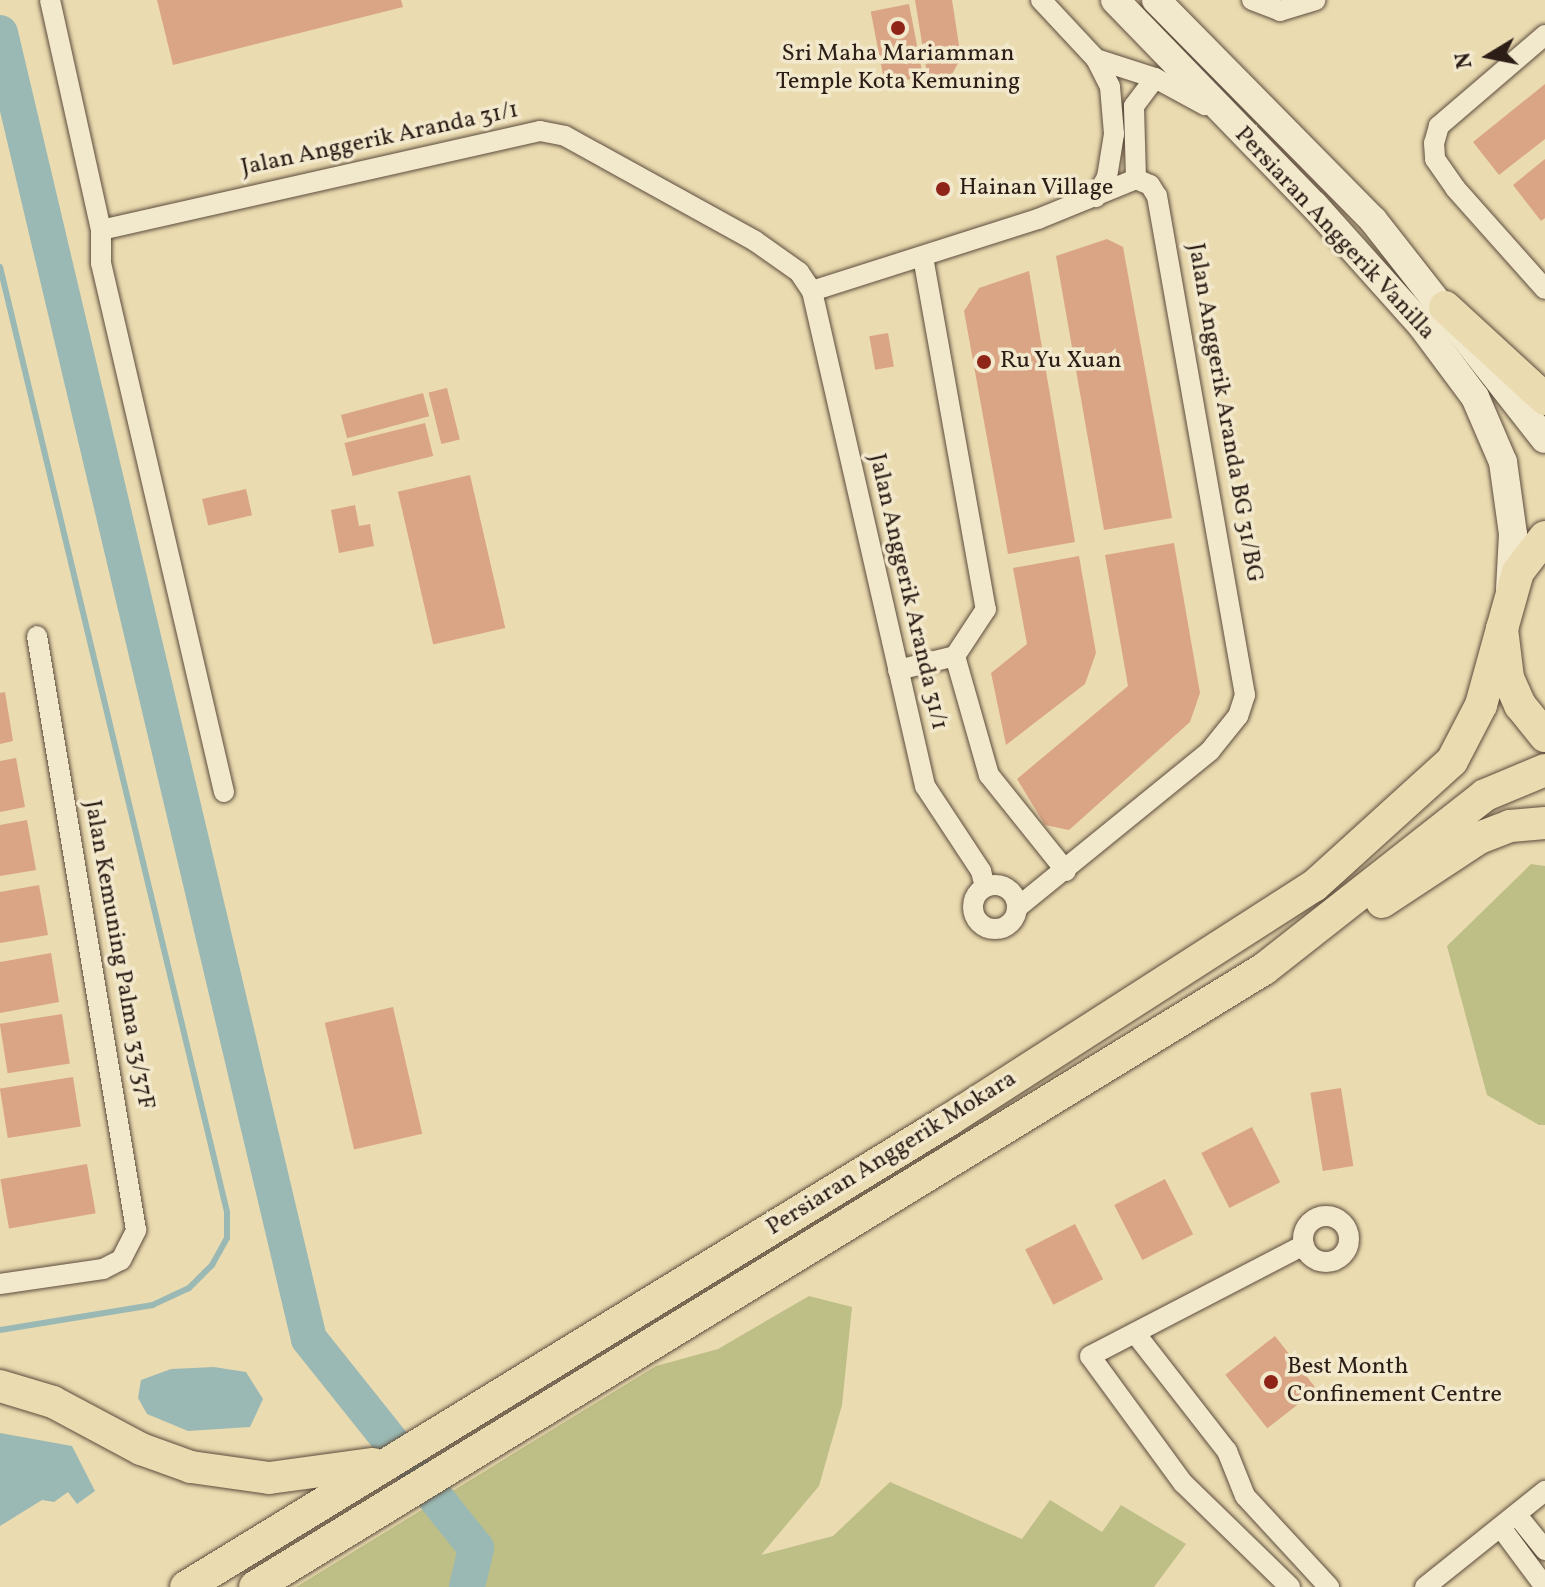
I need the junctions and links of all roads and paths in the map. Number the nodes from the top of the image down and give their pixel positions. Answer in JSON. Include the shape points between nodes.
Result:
{"nodes":[{"id":1,"x":50,"y":0,"type":"edge"},
{"id":2,"x":1041,"y":0,"type":"edge"},
{"id":3,"x":1115,"y":0,"type":"edge"},
{"id":4,"x":1156,"y":0,"type":"edge"},
{"id":5,"x":1252,"y":0,"type":"edge"},
{"id":6,"x":1315,"y":0,"type":"edge"},
{"id":7,"x":1545,"y":35,"type":"edge"},
{"id":8,"x":1096,"y":59,"type":"junction"},
{"id":9,"x":1155,"y":78,"type":"junction"},
{"id":10,"x":1244,"y":136,"type":"junction"},
{"id":11,"x":1136,"y":179,"type":"junction"},
{"id":12,"x":1096,"y":197,"type":"junction"},
{"id":13,"x":101,"y":230,"type":"junction"},
{"id":14,"x":923,"y":257,"type":"junction"},
{"id":15,"x":1542,"y":277,"type":"edge"},
{"id":16,"x":812,"y":291,"type":"junction"},
{"id":17,"x":1445,"y":307,"type":"junction"},
{"id":18,"x":1545,"y":399,"type":"edge"},
{"id":19,"x":1545,"y":439,"type":"edge"},
{"id":20,"x":1545,"y":537,"type":"edge"},
{"id":21,"x":1510,"y":590,"type":"junction"},
{"id":22,"x":1502,"y":629,"type":"junction"},
{"id":23,"x":37,"y":636,"type":"dead end"},
{"id":24,"x":955,"y":656,"type":"junction"},
{"id":25,"x":898,"y":670,"type":"junction"},
{"id":26,"x":1545,"y":736,"type":"edge"},
{"id":27,"x":1545,"y":770,"type":"edge"},
{"id":28,"x":224,"y":792,"type":"dead end"},
{"id":29,"x":1545,"y":823,"type":"edge"},
{"id":30,"x":1066,"y":871,"type":"junction"},
{"id":31,"x":985,"y":887,"type":"junction"},
{"id":32,"x":1017,"y":908,"type":"junction"},
{"id":33,"x":1264,"y":969,"type":"junction"},
{"id":34,"x":1304,"y":1245,"type":"dead end"},
{"id":35,"x":0,"y":1284,"type":"edge"},
{"id":36,"x":1135,"y":1333,"type":"junction"},
{"id":37,"x":0,"y":1386,"type":"edge"},
{"id":38,"x":391,"y":1461,"type":"junction"},
{"id":39,"x":1236,"y":1482,"type":"junction"},
{"id":40,"x":1545,"y":1491,"type":"edge"},
{"id":41,"x":1207,"y":1503,"type":"junction"},
{"id":42,"x":1510,"y":1522,"type":"junction"},
{"id":43,"x":1545,"y":1550,"type":"edge"},
{"id":44,"x":186,"y":1587,"type":"edge"},
{"id":45,"x":255,"y":1587,"type":"edge"},
{"id":46,"x":1290,"y":1587,"type":"edge"},
{"id":47,"x":1329,"y":1587,"type":"edge"},
{"id":48,"x":1425,"y":1587,"type":"edge"},
{"id":49,"x":1545,"y":1587,"type":"edge"}],
"edges":[{"from":1,"to":13,"type":"street"},
{"from":2,"to":8,"type":"street"},
{"from":3,"to":10,"type":"main road","name":"Persiaran Anggerik Vanilla"},
{"from":4,"to":17,"type":"main road","name":"Persiaran Anggerik Vanilla","via":[[1314,156]]},
{"from":5,"to":6,"type":"street","via":[[1280,11]]},
{"from":7,"to":15,"type":"street","via":[[1439,126],[1434,143],[1435,159],[1455,188]]},
{"from":8,"to":9,"type":"street"},
{"from":8,"to":12,"type":"street","via":[[1110,87],[1114,134],[1107,177]]},
{"from":9,"to":10,"type":"street","via":[[1185,91]]},
{"from":9,"to":11,"type":"street","via":[[1134,106]]},
{"from":10,"to":21,"type":"main road","name":"Persiaran Anggerik Vanilla","via":[[1422,326],[1488,419],[1509,496]]},
{"from":11,"to":12,"type":"street"},
{"from":11,"to":30,"type":"street","name":"Jalan Anggerik Aranda BG 31/BG","via":[[1150,185],[1162,214],[1245,695],[1233,724],[1210,751]]},
{"from":12,"to":14,"type":"street"},
{"from":13,"to":16,"type":"street","name":"Jalan Anggerik Aranda 31/1","via":[[512,136],[555,133],[755,241],[790,263]]},
{"from":13,"to":28,"type":"street","via":[[101,263]]},
{"from":14,"to":16,"type":"street"},
{"from":14,"to":24,"type":"street","via":[[986,609]]},
{"from":16,"to":25,"type":"street","name":"Jalan Anggerik Aranda 31/1"},
{"from":17,"to":18,"type":"main road"},
{"from":17,"to":19,"type":"main road","name":"Persiaran Anggerik Vanilla"},
{"from":20,"to":21,"type":"main road"},
{"from":21,"to":22,"type":"main road"},
{"from":22,"to":26,"type":"main road","via":[[1508,678],[1520,705]]},
{"from":22,"to":38,"type":"main road","name":"Persiaran Anggerik Mokara","via":[[1481,705],[1452,761],[1314,886],[962,1112]]},
{"from":23,"to":35,"type":"street","name":"Jalan Kemuning Palma 33/37F","via":[[135,1203],[133,1242],[121,1260],[103,1269]]},
{"from":24,"to":25,"type":"street"},
{"from":24,"to":30,"type":"street","via":[[989,775]]},
{"from":25,"to":31,"type":"street","name":"Jalan Anggerik Aranda 31/1","via":[[925,786],[981,871]]},
{"from":27,"to":33,"type":"main road","name":"Persiaran Anggerik Mokara","via":[[1485,795]]},
{"from":29,"to":33,"type":"main road","via":[[1510,826],[1479,838],[1336,935]]},
{"from":30,"to":32,"type":"street","name":"Jalan Anggerik Aranda BG 31/BG"},
{"from":31,"to":32,"type":"street","via":[[1007,888]]},
{"from":31,"to":32,"type":"street","via":[[973,905],[976,919],[986,928],[1008,926]]},
{"from":33,"to":45,"type":"main road","name":"Persiaran Anggerik Mokara"},
{"from":34,"to":36,"type":"street"},
{"from":36,"to":39,"type":"street","via":[[1227,1451]]},
{"from":36,"to":41,"type":"street","via":[[1090,1356],[1183,1483]]},
{"from":37,"to":38,"type":"main road","via":[[53,1402],[141,1449],[234,1476],[269,1478]]},
{"from":38,"to":44,"type":"main road","name":"Persiaran Anggerik Mokara"},
{"from":39,"to":41,"type":"street"},
{"from":39,"to":47,"type":"street"},
{"from":40,"to":42,"type":"street"},
{"from":41,"to":46,"type":"street"},
{"from":42,"to":43,"type":"street"},
{"from":42,"to":48,"type":"street"},
{"from":42,"to":49,"type":"street"}]}
